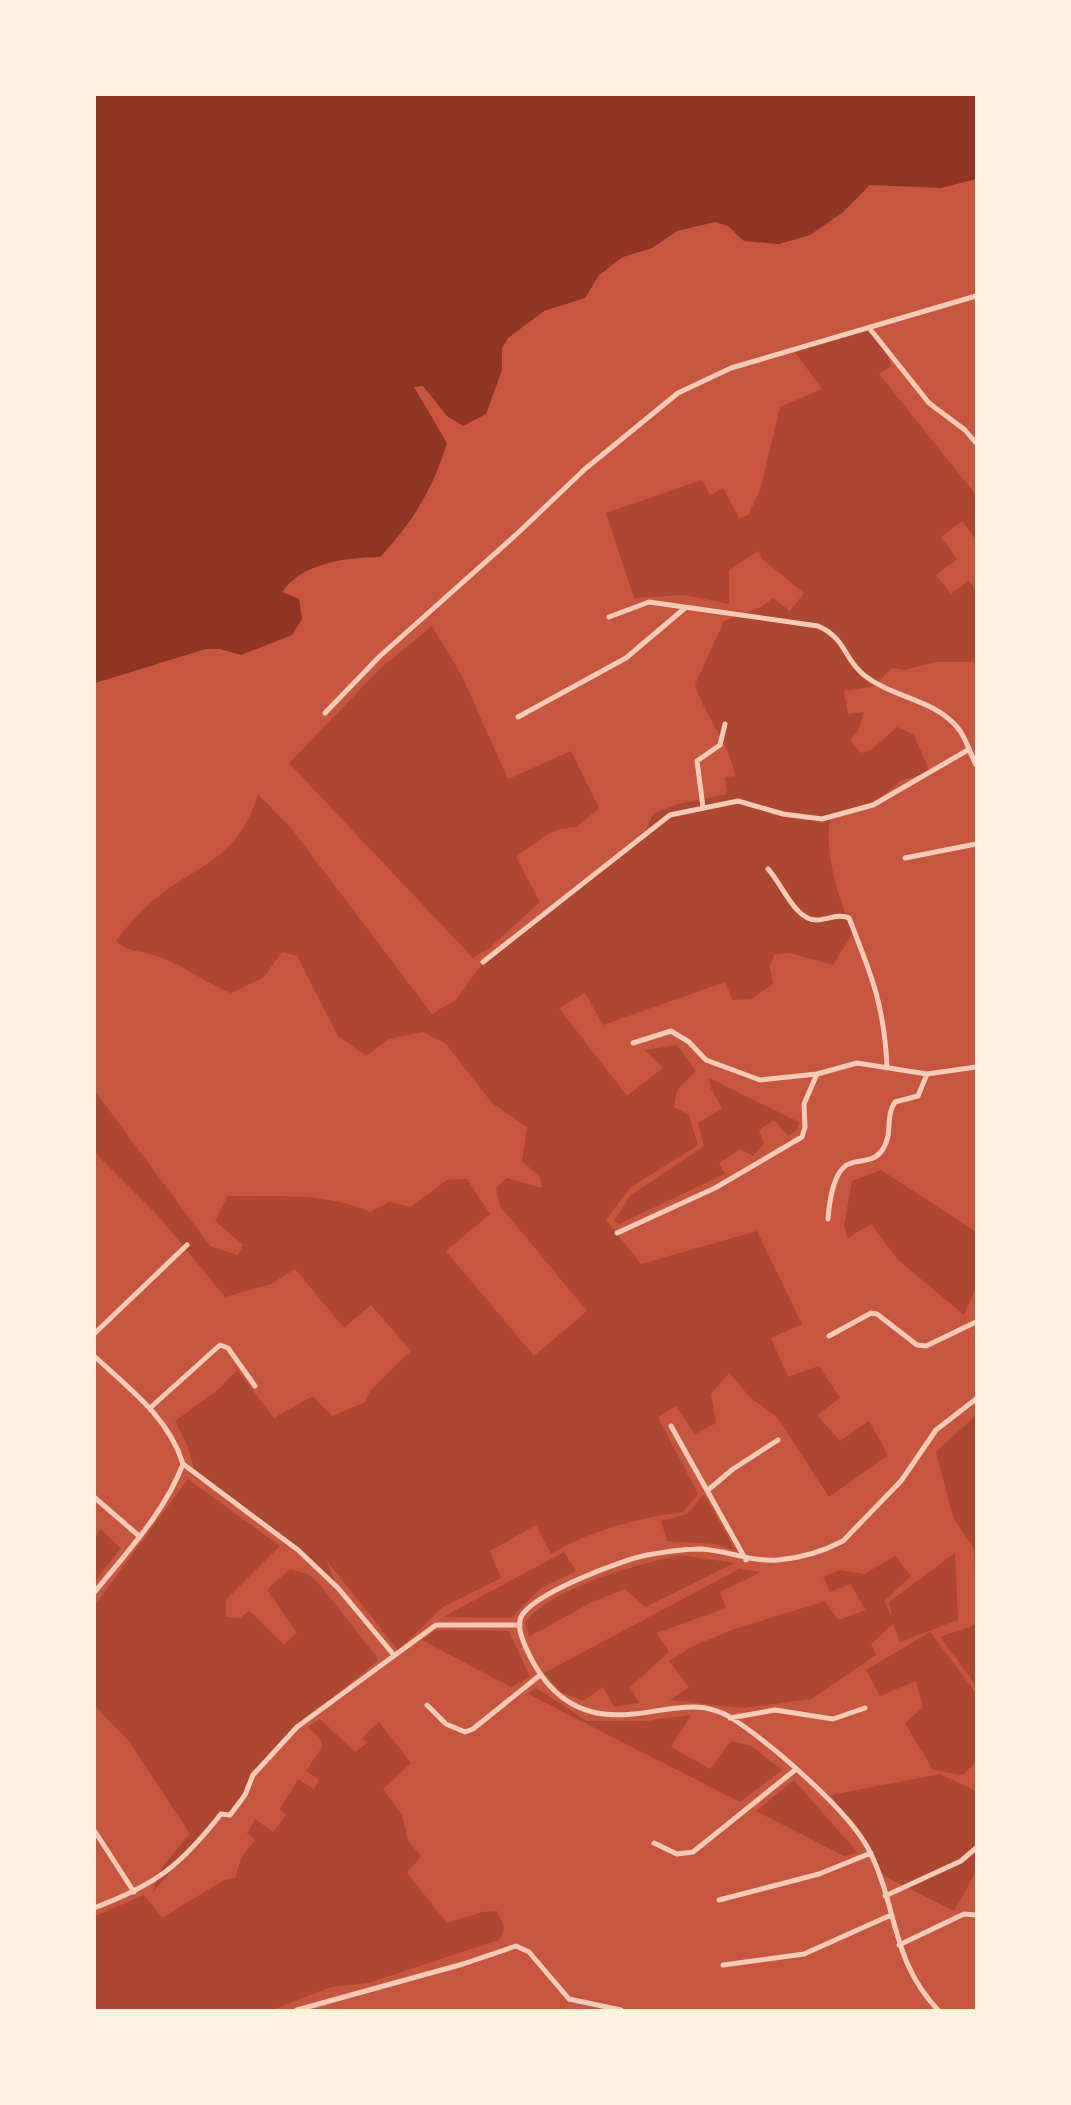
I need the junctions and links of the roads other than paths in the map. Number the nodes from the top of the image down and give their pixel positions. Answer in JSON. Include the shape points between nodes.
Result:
{"nodes":[{"id":1,"x":976,"y":296,"type":"edge"},
{"id":2,"x":870,"y":329,"type":"junction"},
{"id":3,"x":976,"y":443,"type":"edge"},
{"id":4,"x":685,"y":608,"type":"junction"},
{"id":5,"x":609,"y":617,"type":"dead end"},
{"id":6,"x":325,"y":713,"type":"dead end"},
{"id":7,"x":518,"y":717,"type":"dead end"},
{"id":8,"x":724,"y":724,"type":"dead end"},
{"id":9,"x":968,"y":750,"type":"junction"},
{"id":10,"x":976,"y":765,"type":"edge"},
{"id":11,"x":703,"y":807,"type":"junction"},
{"id":12,"x":976,"y":844,"type":"edge"},
{"id":13,"x":905,"y":858,"type":"dead end"},
{"id":14,"x":768,"y":869,"type":"dead end"},
{"id":15,"x":483,"y":962,"type":"dead end"},
{"id":16,"x":633,"y":1043,"type":"dead end"},
{"id":17,"x":887,"y":1066,"type":"junction"},
{"id":18,"x":976,"y":1068,"type":"edge"},
{"id":19,"x":817,"y":1074,"type":"junction"},
{"id":20,"x":927,"y":1074,"type":"junction"},
{"id":21,"x":828,"y":1219,"type":"dead end"},
{"id":22,"x":617,"y":1233,"type":"dead end"},
{"id":23,"x":187,"y":1245,"type":"dead end"},
{"id":24,"x":976,"y":1322,"type":"edge"},
{"id":25,"x":94,"y":1334,"type":"edge"},
{"id":26,"x":829,"y":1336,"type":"dead end"},
{"id":27,"x":94,"y":1356,"type":"edge"},
{"id":28,"x":255,"y":1386,"type":"dead end"},
{"id":29,"x":976,"y":1399,"type":"edge"},
{"id":30,"x":149,"y":1408,"type":"junction"},
{"id":31,"x":671,"y":1426,"type":"dead end"},
{"id":32,"x":778,"y":1440,"type":"dead end"},
{"id":33,"x":183,"y":1464,"type":"junction"},
{"id":34,"x":708,"y":1490,"type":"junction"},
{"id":35,"x":94,"y":1497,"type":"edge"},
{"id":36,"x":139,"y":1536,"type":"junction"},
{"id":37,"x":746,"y":1560,"type":"junction"},
{"id":38,"x":94,"y":1593,"type":"edge"},
{"id":39,"x":520,"y":1625,"type":"junction"},
{"id":40,"x":393,"y":1654,"type":"junction"},
{"id":41,"x":539,"y":1676,"type":"junction"},
{"id":42,"x":427,"y":1705,"type":"dead end"},
{"id":43,"x":865,"y":1709,"type":"dead end"},
{"id":44,"x":730,"y":1717,"type":"junction"},
{"id":45,"x":795,"y":1770,"type":"junction"},
{"id":46,"x":94,"y":1830,"type":"edge"},
{"id":47,"x":654,"y":1843,"type":"dead end"},
{"id":48,"x":976,"y":1849,"type":"edge"},
{"id":49,"x":870,"y":1853,"type":"junction"},
{"id":50,"x":134,"y":1892,"type":"junction"},
{"id":51,"x":885,"y":1896,"type":"junction"},
{"id":52,"x":719,"y":1900,"type":"dead end"},
{"id":53,"x":94,"y":1908,"type":"edge"},
{"id":54,"x":891,"y":1915,"type":"junction"},
{"id":55,"x":976,"y":1915,"type":"edge"},
{"id":56,"x":899,"y":1945,"type":"junction"},
{"id":57,"x":723,"y":1965,"type":"dead end"},
{"id":58,"x":297,"y":2011,"type":"edge"},
{"id":59,"x":621,"y":2011,"type":"edge"},
{"id":60,"x":938,"y":2011,"type":"edge"}],
"edges":[{"from":1,"to":2,"type":"street"},
{"from":2,"to":3,"type":"street","via":[[929,403]]},
{"from":2,"to":6,"type":"street","via":[[731,368],[678,393],[585,468],[380,656]]},
{"from":4,"to":5,"type":"street","via":[[649,602]]},
{"from":4,"to":7,"type":"street","via":[[626,658]]},
{"from":4,"to":9,"type":"street","via":[[770,618],[831,632],[863,674],[904,698],[935,707],[956,725]]},
{"from":8,"to":11,"type":"street","via":[[720,745],[697,761]]},
{"from":9,"to":10,"type":"street"},
{"from":9,"to":11,"type":"street","via":[[873,804],[822,819],[738,801]]},
{"from":11,"to":15,"type":"street","via":[[670,816]]},
{"from":12,"to":13,"type":"street"},
{"from":14,"to":17,"type":"street","via":[[800,914],[810,920],[849,918],[877,987]]},
{"from":16,"to":19,"type":"street","via":[[671,1031],[716,1066],[760,1080]]},
{"from":17,"to":19,"type":"street","via":[[857,1063]]},
{"from":17,"to":20,"type":"street"},
{"from":18,"to":20,"type":"street"},
{"from":19,"to":22,"type":"street","via":[[804,1104],[802,1137],[715,1188]]},
{"from":20,"to":21,"type":"street","via":[[918,1096],[891,1107],[883,1149],[871,1160],[848,1164],[839,1173]]},
{"from":23,"to":25,"type":"street"},
{"from":24,"to":26,"type":"street","via":[[926,1346],[917,1345],[871,1313]]},
{"from":27,"to":30,"type":"street"},
{"from":28,"to":30,"type":"street","via":[[228,1348],[220,1345]]},
{"from":29,"to":37,"type":"street","via":[[936,1430],[901,1481],[843,1541],[819,1553]]},
{"from":30,"to":33,"type":"street","via":[[176,1441]]},
{"from":31,"to":34,"type":"street"},
{"from":32,"to":34,"type":"street"},
{"from":33,"to":36,"type":"street"},
{"from":33,"to":40,"type":"street","via":[[298,1550],[338,1588]]},
{"from":34,"to":37,"type":"street"},
{"from":35,"to":36,"type":"street"},
{"from":36,"to":38,"type":"street"},
{"from":37,"to":39,"type":"street","via":[[701,1549],[634,1558],[532,1604]]},
{"from":39,"to":40,"type":"street","via":[[436,1625]]},
{"from":39,"to":41,"type":"street"},
{"from":40,"to":50,"type":"street","via":[[297,1727],[253,1775],[230,1815],[221,1814],[183,1857],[157,1880]]},
{"from":41,"to":42,"type":"street","via":[[465,1732],[446,1724]]},
{"from":41,"to":44,"type":"street","via":[[561,1698],[591,1711],[630,1715],[703,1706]]},
{"from":43,"to":44,"type":"street","via":[[833,1719],[775,1710]]},
{"from":44,"to":45,"type":"street"},
{"from":45,"to":47,"type":"street","via":[[693,1852],[677,1854]]},
{"from":45,"to":49,"type":"street","via":[[846,1819]]},
{"from":46,"to":50,"type":"street"},
{"from":48,"to":51,"type":"street","via":[[961,1861]]},
{"from":49,"to":51,"type":"street"},
{"from":49,"to":52,"type":"street","via":[[819,1874]]},
{"from":50,"to":53,"type":"street"},
{"from":51,"to":54,"type":"street"},
{"from":54,"to":56,"type":"street"},
{"from":54,"to":57,"type":"street","via":[[804,1954]]},
{"from":55,"to":56,"type":"street","via":[[964,1914]]},
{"from":56,"to":60,"type":"street","via":[[914,1981]]},
{"from":58,"to":59,"type":"street","via":[[516,1946],[530,1952],[569,1999]]}]}
